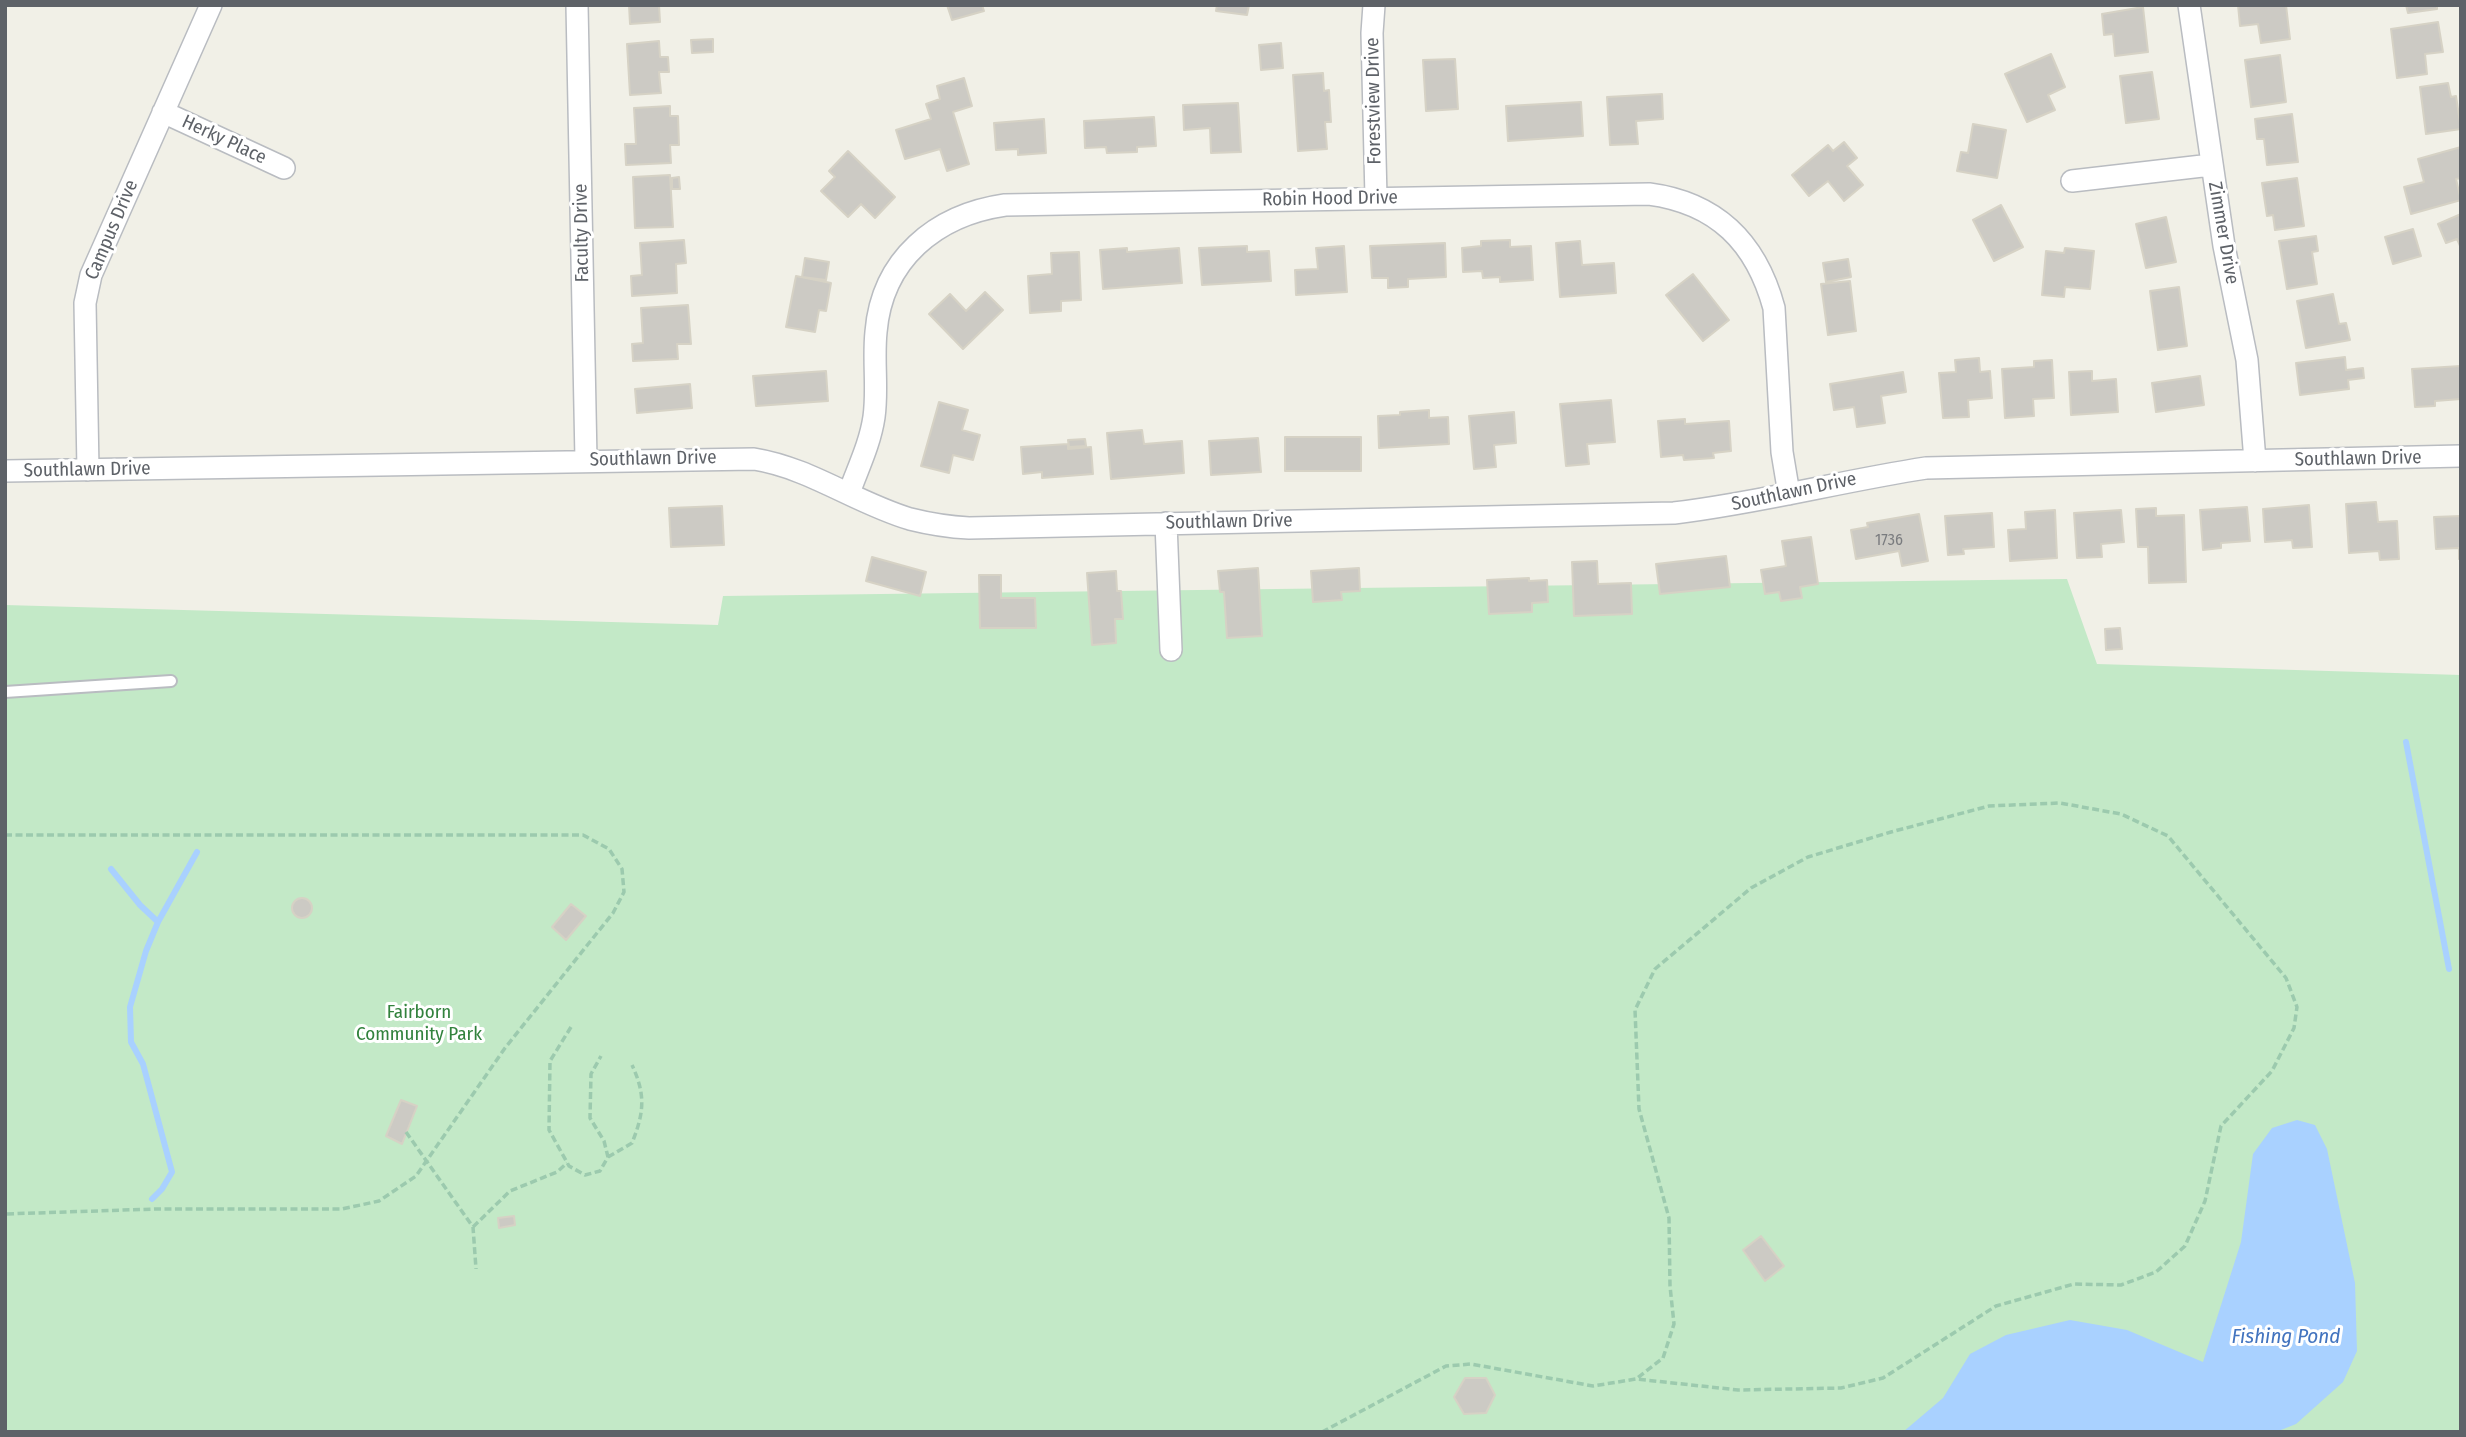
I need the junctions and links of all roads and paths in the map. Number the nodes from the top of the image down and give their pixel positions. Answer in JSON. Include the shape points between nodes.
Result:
{"nodes":[{"id":1,"x":211,"y":5,"type":"edge"},
{"id":2,"x":577,"y":5,"type":"edge"},
{"id":3,"x":1374,"y":5,"type":"edge"},
{"id":4,"x":2189,"y":5,"type":"edge"},
{"id":5,"x":163,"y":112,"type":"junction"},
{"id":6,"x":2211,"y":165,"type":"junction"},
{"id":7,"x":284,"y":168,"type":"dead end"},
{"id":8,"x":2073,"y":181,"type":"dead end"},
{"id":9,"x":1376,"y":198,"type":"junction"},
{"id":10,"x":2461,"y":456,"type":"edge"},
{"id":11,"x":586,"y":460,"type":"junction"},
{"id":12,"x":2255,"y":461,"type":"junction"},
{"id":13,"x":88,"y":470,"type":"junction"},
{"id":14,"x":5,"y":471,"type":"edge"},
{"id":15,"x":849,"y":493,"type":"junction"},
{"id":16,"x":1789,"y":494,"type":"junction"},
{"id":17,"x":1166,"y":523,"type":"junction"},
{"id":18,"x":1171,"y":650,"type":"dead end"},
{"id":19,"x":171,"y":681,"type":"dead end"},
{"id":20,"x":5,"y":692,"type":"edge"},
{"id":21,"x":5,"y":835,"type":"edge"},
{"id":22,"x":571,"y":1027,"type":"dead end"},
{"id":23,"x":601,"y":1056,"type":"dead end"},
{"id":24,"x":632,"y":1065,"type":"dead end"},
{"id":25,"x":406,"y":1132,"type":"dead end"},
{"id":26,"x":608,"y":1157,"type":"junction"},
{"id":27,"x":426,"y":1162,"type":"junction"},
{"id":28,"x":567,"y":1163,"type":"junction"},
{"id":29,"x":5,"y":1214,"type":"edge"},
{"id":30,"x":473,"y":1227,"type":"junction"},
{"id":31,"x":476,"y":1269,"type":"dead end"},
{"id":32,"x":1636,"y":1379,"type":"junction"},
{"id":33,"x":1322,"y":1432,"type":"edge"}],
"edges":[{"from":1,"to":5,"type":"street","name":"Campus Drive"},
{"from":2,"to":11,"type":"street","name":"Faculty Drive"},
{"from":3,"to":9,"type":"street","name":"Forestview Drive"},
{"from":4,"to":6,"type":"street","name":"Zimmer Drive"},
{"from":5,"to":7,"type":"street","name":"Herky Place"},
{"from":5,"to":13,"type":"street","name":"Campus Drive","via":[[87,289]]},
{"from":6,"to":8,"type":"street"},
{"from":6,"to":12,"type":"street","name":"Zimmer Drive","via":[[2247,360]]},
{"from":9,"to":15,"type":"street","name":"Robin Hood Drive","via":[[1005,205],[943,224],[907,254],[883,299],[876,333],[874,418]]},
{"from":9,"to":16,"type":"street","name":"Robin Hood Drive","via":[[1648,194],[1684,201],[1718,219],[1758,263],[1774,308],[1782,452]]},
{"from":10,"to":12,"type":"street","name":"Southlawn Drive"},
{"from":11,"to":13,"type":"street","name":"Southlawn Drive"},
{"from":11,"to":15,"type":"street","name":"Southlawn Drive","via":[[754,459],[793,468]]},
{"from":12,"to":16,"type":"street","name":"Southlawn Drive","via":[[1926,468]]},
{"from":13,"to":14,"type":"street","name":"Southlawn Drive"},
{"from":15,"to":17,"type":"street","name":"Southlawn Drive","via":[[907,518],[949,527]]},
{"from":16,"to":17,"type":"street","name":"Southlawn Drive","via":[[1674,513]]},
{"from":17,"to":18,"type":"street"},
{"from":19,"to":20,"type":"lane"},
{"from":21,"to":27,"type":"path","via":[[583,835],[609,849],[622,869],[624,892],[613,913],[505,1048]]},
{"from":22,"to":28,"type":"path","via":[[550,1062],[549,1130]]},
{"from":23,"to":26,"type":"path","via":[[591,1074],[590,1118]]},
{"from":24,"to":26,"type":"path","via":[[642,1084],[642,1112],[632,1143]]},
{"from":25,"to":27,"type":"path"},
{"from":26,"to":28,"type":"path","via":[[600,1171],[590,1175]]},
{"from":27,"to":29,"type":"path","via":[[416,1176],[379,1201],[342,1209]]},
{"from":27,"to":30,"type":"path"},
{"from":28,"to":30,"type":"path","via":[[557,1172],[510,1191]]},
{"from":30,"to":31,"type":"path"},
{"from":32,"to":32,"type":"path","via":[[1738,1390],[1841,1388],[1883,1378],[1996,1306],[2074,1284],[2121,1285],[2156,1272],[2185,1246],[2205,1200],[2221,1126],[2272,1071],[2294,1028],[2297,1007],[2286,978],[2168,836],[2121,814],[2060,803],[1989,806],[1891,832],[1808,858],[1751,888],[1655,969],[1635,1010],[1639,1109],[1669,1218],[1674,1324],[1663,1358]]},
{"from":32,"to":33,"type":"path","via":[[1593,1386],[1471,1364],[1446,1366]]}]}
